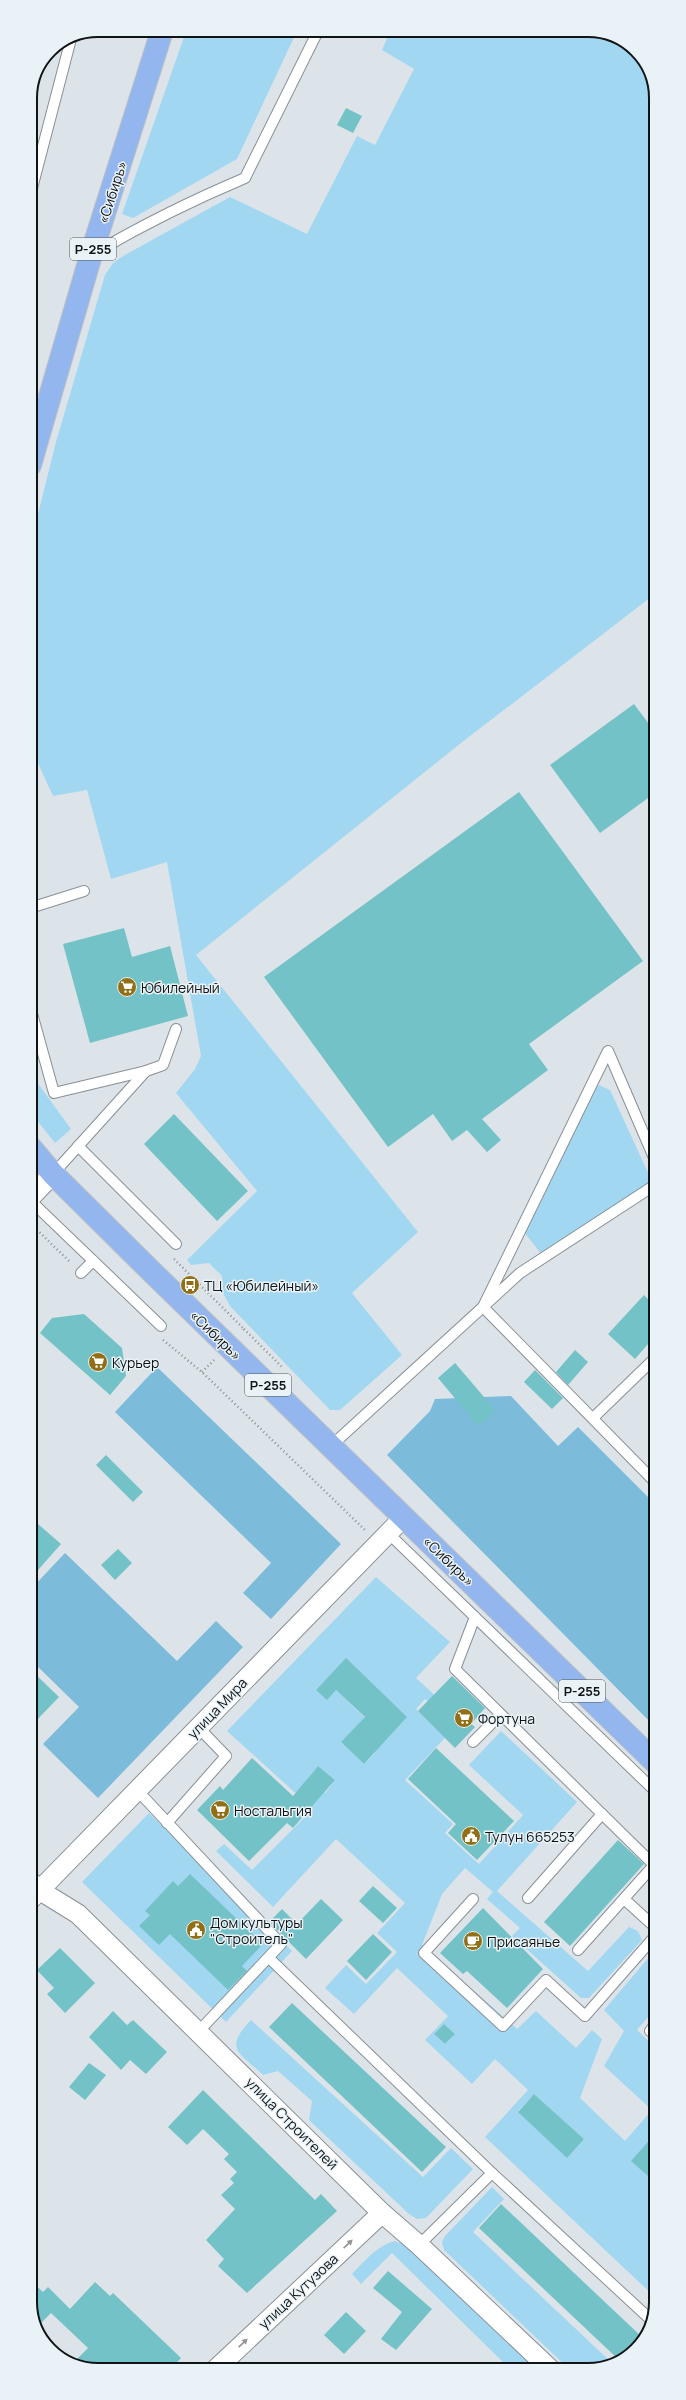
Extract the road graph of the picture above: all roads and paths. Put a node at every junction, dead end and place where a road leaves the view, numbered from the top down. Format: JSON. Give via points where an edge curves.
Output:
{"nodes":[{"id":1,"x":160,"y":37,"type":"edge"},
{"id":2,"x":315,"y":37,"type":"edge"},
{"id":3,"x":70,"y":44,"type":"edge"},
{"id":4,"x":37,"y":169,"type":"edge"},
{"id":5,"x":91,"y":255,"type":"junction"},
{"id":6,"x":52,"y":390,"type":"junction"},
{"id":7,"x":37,"y":406,"type":"edge"},
{"id":8,"x":37,"y":441,"type":"edge"},
{"id":9,"x":84,"y":891,"type":"dead end"},
{"id":10,"x":37,"y":906,"type":"edge"},
{"id":11,"x":176,"y":1029,"type":"dead end"},
{"id":12,"x":37,"y":1032,"type":"edge"},
{"id":13,"x":146,"y":1071,"type":"junction"},
{"id":14,"x":78,"y":1146,"type":"junction"},
{"id":15,"x":649,"y":1146,"type":"edge"},
{"id":16,"x":37,"y":1155,"type":"edge"},
{"id":17,"x":53,"y":1174,"type":"junction"},
{"id":18,"x":649,"y":1189,"type":"edge"},
{"id":19,"x":37,"y":1191,"type":"edge"},
{"id":20,"x":37,"y":1206,"type":"edge"},
{"id":21,"x":37,"y":1230,"type":"edge"},
{"id":22,"x":176,"y":1244,"type":"dead end"},
{"id":23,"x":93,"y":1260,"type":"junction"},
{"id":24,"x":81,"y":1273,"type":"joint"},
{"id":25,"x":483,"y":1307,"type":"junction"},
{"id":26,"x":161,"y":1326,"type":"dead end"},
{"id":27,"x":160,"y":1338,"type":"dead end"},
{"id":28,"x":649,"y":1364,"type":"edge"},
{"id":29,"x":593,"y":1418,"type":"junction"},
{"id":30,"x":331,"y":1446,"type":"junction"},
{"id":31,"x":649,"y":1475,"type":"edge"},
{"id":32,"x":404,"y":1517,"type":"junction"},
{"id":33,"x":382,"y":1537,"type":"junction"},
{"id":34,"x":475,"y":1617,"type":"junction"},
{"id":35,"x":500,"y":1715,"type":"junction"},
{"id":36,"x":198,"y":1727,"type":"junction"},
{"id":37,"x":473,"y":1742,"type":"dead end"},
{"id":38,"x":649,"y":1756,"type":"edge"},
{"id":39,"x":649,"y":1785,"type":"edge"},
{"id":40,"x":137,"y":1790,"type":"junction"},
{"id":41,"x":602,"y":1814,"type":"junction"},
{"id":42,"x":167,"y":1823,"type":"junction"},
{"id":43,"x":649,"y":1860,"type":"edge"},
{"id":44,"x":649,"y":1871,"type":"edge"},
{"id":45,"x":37,"y":1887,"type":"edge"},
{"id":46,"x":37,"y":1892,"type":"edge"},
{"id":47,"x":528,"y":1898,"type":"dead end"},
{"id":48,"x":473,"y":1899,"type":"dead end"},
{"id":49,"x":624,"y":1899,"type":"junction"},
{"id":50,"x":649,"y":1922,"type":"edge"},
{"id":51,"x":649,"y":1943,"type":"edge"},
{"id":52,"x":578,"y":1950,"type":"dead end"},
{"id":53,"x":269,"y":1958,"type":"junction"},
{"id":54,"x":199,"y":2031,"type":"junction"},
{"id":55,"x":492,"y":2173,"type":"junction"},
{"id":56,"x":382,"y":2213,"type":"junction"},
{"id":57,"x":419,"y":2245,"type":"junction"},
{"id":58,"x":647,"y":2316,"type":"edge"},
{"id":59,"x":222,"y":2363,"type":"edge"},
{"id":60,"x":544,"y":2363,"type":"edge"}],
"edges":[{"from":1,"to":5,"type":"highway","name":"«Сибирь»","number":"Р-255"},
{"from":2,"to":5,"type":"lane","via":[[245,178],[204,195]]},
{"from":3,"to":4,"type":"lane"},
{"from":5,"to":6,"type":"highway","name":"«Сибирь»","number":"Р-255"},
{"from":6,"to":7,"type":"lane"},
{"from":6,"to":8,"type":"highway","name":"«Сибирь»","number":"Р-255"},
{"from":9,"to":10,"type":"lane"},
{"from":11,"to":13,"type":"lane","via":[[163,1065]]},
{"from":12,"to":13,"type":"lane","via":[[54,1093]]},
{"from":13,"to":14,"type":"lane"},
{"from":14,"to":17,"type":"lane"},
{"from":14,"to":22,"type":"lane"},
{"from":15,"to":25,"type":"lane","via":[[608,1051]]},
{"from":16,"to":17,"type":"highway","name":"«Сибирь»","number":"Р-255"},
{"from":17,"to":19,"type":"street"},
{"from":17,"to":30,"type":"highway","name":"«Сибирь»","number":"Р-255"},
{"from":18,"to":25,"type":"lane","via":[[520,1274]]},
{"from":20,"to":23,"type":"lane"},
{"from":21,"to":24,"type":"path"},
{"from":23,"to":24,"type":"lane"},
{"from":23,"to":26,"type":"lane"},
{"from":25,"to":29,"type":"lane"},
{"from":25,"to":30,"type":"lane"},
{"from":27,"to":33,"type":"path","via":[[202,1372]]},
{"from":28,"to":29,"type":"lane"},
{"from":29,"to":31,"type":"lane"},
{"from":30,"to":32,"type":"highway","name":"«Сибирь»","number":"Р-255"},
{"from":32,"to":33,"type":"street","name":"улица Мира"},
{"from":32,"to":38,"type":"highway","name":"«Сибирь»","number":"Р-255"},
{"from":33,"to":34,"type":"lane"},
{"from":33,"to":36,"type":"street","name":"улица Мира"},
{"from":34,"to":35,"type":"lane","via":[[455,1669]]},
{"from":34,"to":39,"type":"lane"},
{"from":35,"to":37,"type":"lane"},
{"from":35,"to":41,"type":"lane"},
{"from":36,"to":40,"type":"street","name":"улица Мира"},
{"from":36,"to":42,"type":"lane","via":[[226,1756]]},
{"from":40,"to":42,"type":"lane"},
{"from":40,"to":45,"type":"street","name":"улица Мира"},
{"from":41,"to":43,"type":"lane"},
{"from":41,"to":47,"type":"lane"},
{"from":42,"to":53,"type":"lane","via":[[281,1944]]},
{"from":44,"to":49,"type":"lane"},
{"from":46,"to":54,"type":"street","name":"улица Строителей","via":[[78,1914]]},
{"from":48,"to":51,"type":"lane","via":[[424,1953],[503,2026],[546,1980],[585,2016]]},
{"from":49,"to":50,"type":"lane"},
{"from":49,"to":52,"type":"lane"},
{"from":53,"to":54,"type":"lane"},
{"from":53,"to":55,"type":"lane"},
{"from":54,"to":56,"type":"street","name":"улица Строителей"},
{"from":55,"to":57,"type":"lane"},
{"from":55,"to":58,"type":"lane"},
{"from":56,"to":57,"type":"street","name":"улица Строителей"},
{"from":59,"to":56,"type":"street","name":"улица Кутузова","one_way":true},
{"from":57,"to":60,"type":"street","name":"улица Строителей"}]}
